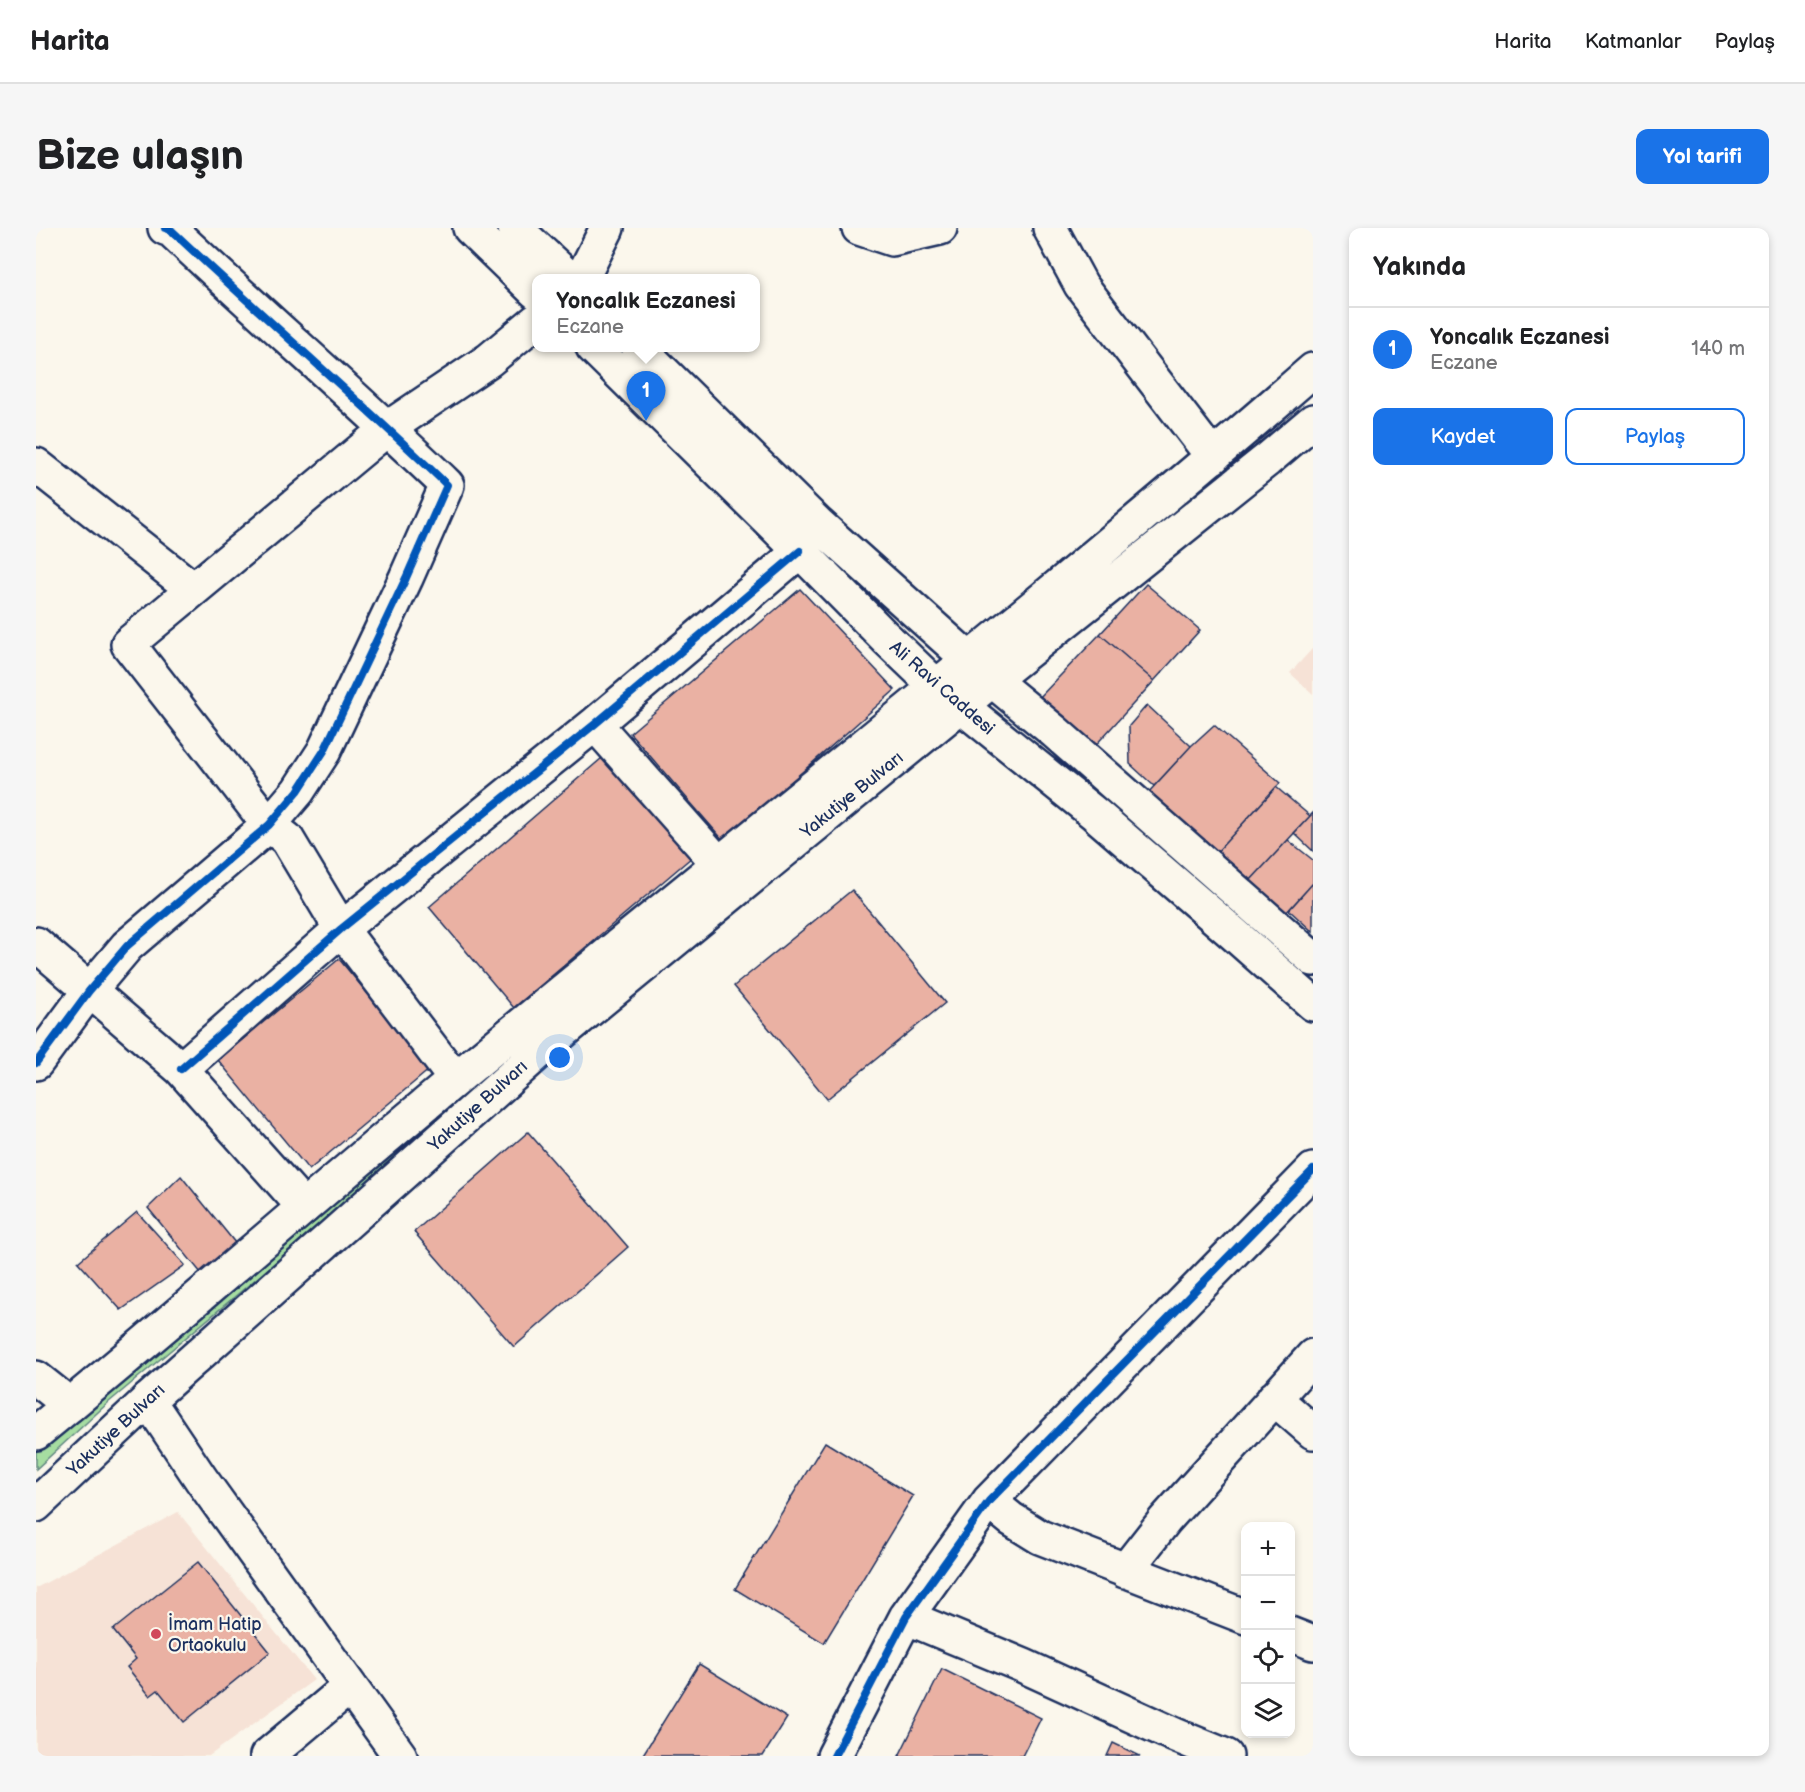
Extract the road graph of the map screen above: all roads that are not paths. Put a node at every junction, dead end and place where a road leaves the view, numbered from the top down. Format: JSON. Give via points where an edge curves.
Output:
{"nodes":[{"id":1,"x":165,"y":228,"type":"edge"},
{"id":2,"x":470,"y":228,"type":"edge"},
{"id":3,"x":515,"y":228,"type":"edge"},
{"id":4,"x":860,"y":228,"type":"edge"},
{"id":5,"x":940,"y":228,"type":"edge"},
{"id":6,"x":1050,"y":228,"type":"edge"},
{"id":7,"x":601,"y":231,"type":"edge"},
{"id":8,"x":564,"y":274,"type":"edge"},
{"id":9,"x":584,"y":274,"type":"edge"},
{"id":10,"x":532,"y":287,"type":"edge"},
{"id":11,"x":532,"y":325,"type":"edge"},
{"id":12,"x":597,"y":352,"type":"edge"},
{"id":13,"x":642,"y":352,"type":"edge"},
{"id":14,"x":1313,"y":370,"type":"edge"},
{"id":15,"x":1313,"y":421,"type":"edge"},
{"id":16,"x":388,"y":428,"type":"junction"},
{"id":17,"x":1213,"y":457,"type":"junction"},
{"id":18,"x":36,"y":465,"type":"edge"},
{"id":19,"x":800,"y":551,"type":"junction"},
{"id":20,"x":193,"y":589,"type":"junction"},
{"id":21,"x":981,"y":670,"type":"junction"},
{"id":22,"x":948,"y":696,"type":"junction"},
{"id":23,"x":595,"y":724,"type":"junction"},
{"id":24,"x":268,"y":825,"type":"junction"},
{"id":25,"x":718,"y":864,"type":"junction"},
{"id":26,"x":341,"y":929,"type":"junction"},
{"id":27,"x":36,"y":944,"type":"edge"},
{"id":28,"x":1313,"y":959,"type":"edge"},
{"id":29,"x":89,"y":991,"type":"junction"},
{"id":30,"x":1313,"y":1004,"type":"edge"},
{"id":31,"x":36,"y":1063,"type":"edge"},
{"id":32,"x":181,"y":1069,"type":"junction"},
{"id":33,"x":455,"y":1080,"type":"junction"},
{"id":34,"x":1313,"y":1170,"type":"edge"},
{"id":35,"x":304,"y":1208,"type":"junction"},
{"id":36,"x":1313,"y":1356,"type":"edge"},
{"id":37,"x":36,"y":1378,"type":"edge"},
{"id":38,"x":1275,"y":1398,"type":"junction"},
{"id":39,"x":148,"y":1400,"type":"junction"},
{"id":40,"x":70,"y":1405,"type":"junction"},
{"id":41,"x":1313,"y":1432,"type":"edge"},
{"id":42,"x":36,"y":1433,"type":"edge"},
{"id":43,"x":988,"y":1501,"type":"junction"},
{"id":44,"x":36,"y":1505,"type":"edge"},
{"id":45,"x":1125,"y":1571,"type":"junction"},
{"id":46,"x":1241,"y":1615,"type":"edge"},
{"id":47,"x":906,"y":1617,"type":"junction"},
{"id":48,"x":349,"y":1687,"type":"junction"},
{"id":49,"x":267,"y":1756,"type":"edge"},
{"id":50,"x":400,"y":1756,"type":"edge"},
{"id":51,"x":834,"y":1756,"type":"edge"},
{"id":52,"x":1227,"y":1756,"type":"edge"}],
"edges":[{"from":1,"to":16,"type":"street"},
{"from":2,"to":10,"type":"street"},
{"from":3,"to":8,"type":"street"},
{"from":4,"to":5,"type":"street","via":[[892,239]]},
{"from":6,"to":17,"type":"street","via":[[1081,285]]},
{"from":7,"to":9,"type":"street"},
{"from":11,"to":16,"type":"street","via":[[489,360]]},
{"from":12,"to":19,"type":"street","name":"Ali Ravi Caddesi"},
{"from":13,"to":21,"type":"street","via":[[818,524]]},
{"from":14,"to":17,"type":"street"},
{"from":15,"to":21,"type":"street","via":[[1267,460]]},
{"from":16,"to":20,"type":"street"},
{"from":16,"to":24,"type":"street","via":[[447,485],[324,751],[298,791]]},
{"from":17,"to":21,"type":"street"},
{"from":18,"to":20,"type":"street"},
{"from":19,"to":22,"type":"street","name":"Ali Ravi Caddesi"},
{"from":19,"to":23,"type":"street"},
{"from":20,"to":24,"type":"street","via":[[128,644]]},
{"from":21,"to":22,"type":"street","name":"Yakutiye Bulvarı"},
{"from":21,"to":28,"type":"street"},
{"from":22,"to":25,"type":"street","name":"Yakutiye Bulvarı"},
{"from":22,"to":30,"type":"street","name":"Ali Ravi Caddesi","via":[[1095,814]]},
{"from":22,"to":39,"type":"street","name":"Yakutiye Bulvarı","via":[[548,1044]]},
{"from":23,"to":25,"type":"street"},
{"from":23,"to":26,"type":"street"},
{"from":24,"to":26,"type":"street","via":[[286,839]]},
{"from":24,"to":29,"type":"street","via":[[127,946]]},
{"from":25,"to":33,"type":"street","name":"Yakutiye Bulvarı"},
{"from":26,"to":32,"type":"street"},
{"from":26,"to":33,"type":"street"},
{"from":27,"to":29,"type":"street"},
{"from":29,"to":31,"type":"street"},
{"from":29,"to":32,"type":"street"},
{"from":32,"to":35,"type":"street"},
{"from":33,"to":35,"type":"street","name":"Yakutiye Bulvarı"},
{"from":34,"to":43,"type":"street"},
{"from":35,"to":40,"type":"street","name":"Yakutiye Bulvarı"},
{"from":36,"to":38,"type":"street"},
{"from":37,"to":40,"type":"street"},
{"from":38,"to":41,"type":"street"},
{"from":38,"to":45,"type":"street","via":[[1165,1520]]},
{"from":39,"to":44,"type":"street","name":"Yakutiye Bulvarı"},
{"from":39,"to":48,"type":"street"},
{"from":40,"to":42,"type":"street","name":"Yakutiye Bulvarı"},
{"from":43,"to":45,"type":"street","via":[[1040,1537]]},
{"from":43,"to":47,"type":"street"},
{"from":45,"to":46,"type":"street"},
{"from":47,"to":51,"type":"street"},
{"from":47,"to":52,"type":"street"},
{"from":48,"to":49,"type":"street"},
{"from":48,"to":50,"type":"street"}]}
